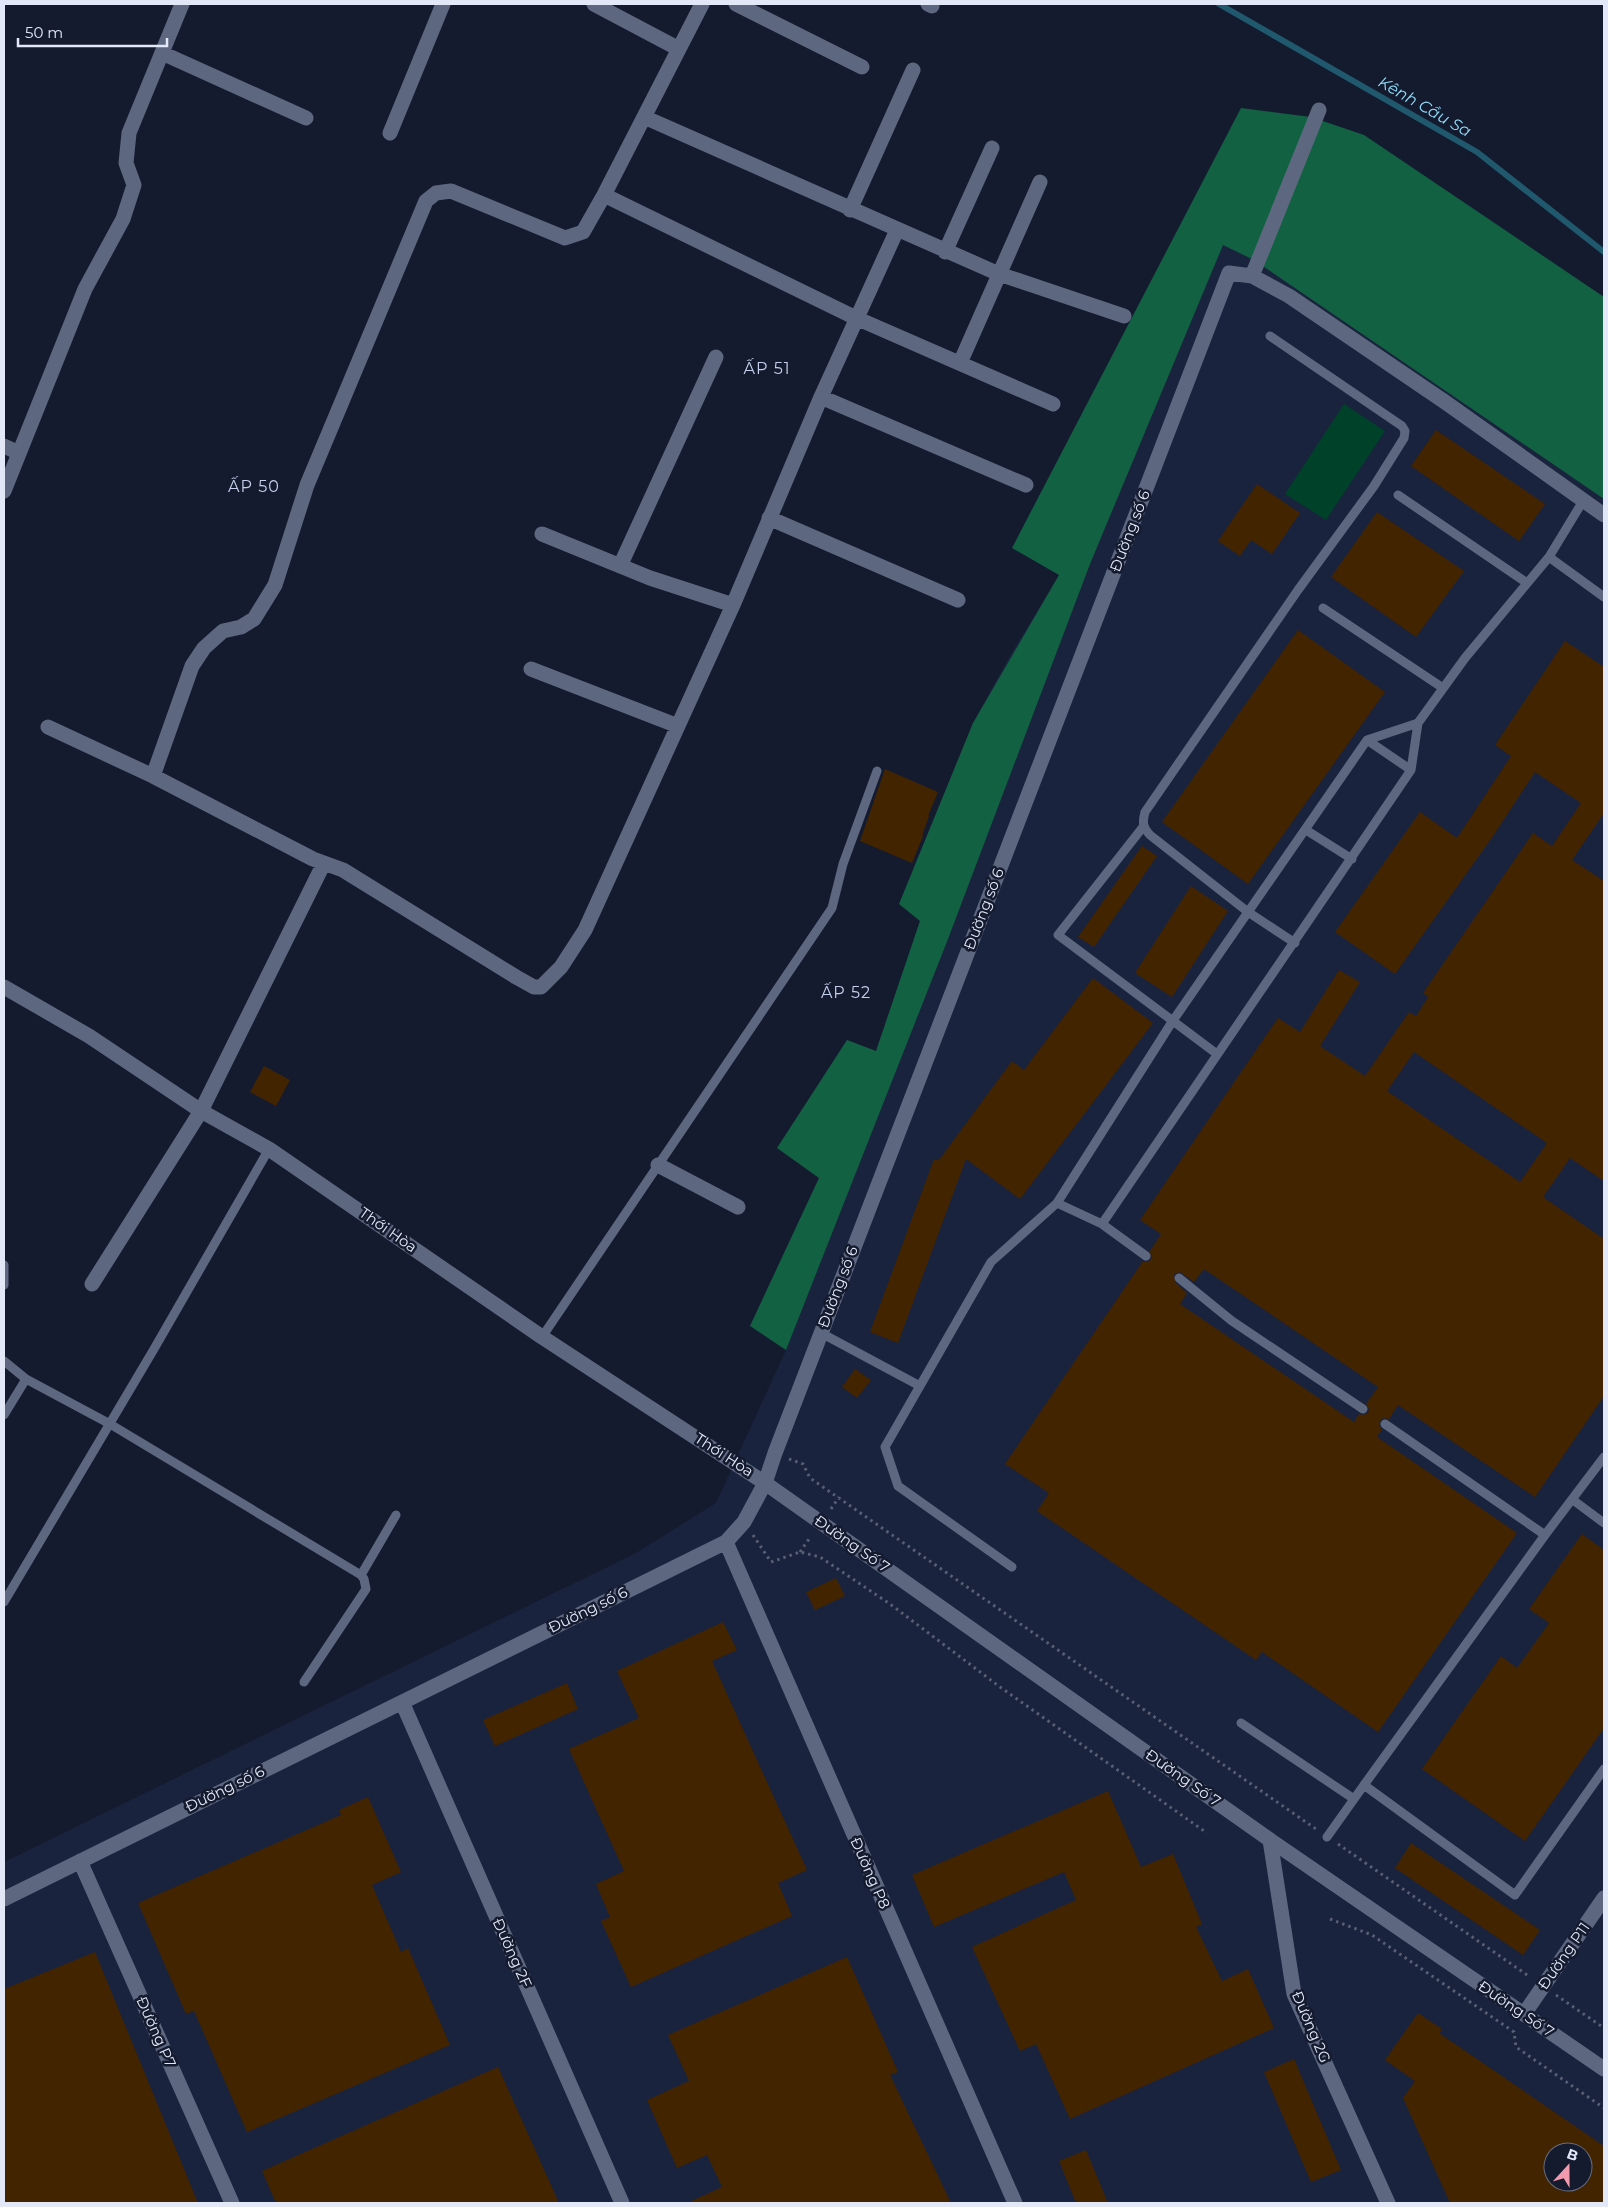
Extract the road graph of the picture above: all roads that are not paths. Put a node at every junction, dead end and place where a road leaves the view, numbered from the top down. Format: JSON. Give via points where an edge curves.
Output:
{"nodes":[{"id":1,"x":182,"y":4,"type":"edge"},
{"id":2,"x":443,"y":4,"type":"edge"},
{"id":3,"x":594,"y":4,"type":"edge"},
{"id":4,"x":702,"y":4,"type":"edge"},
{"id":5,"x":736,"y":4,"type":"edge"},
{"id":6,"x":679,"y":49,"type":"junction"},
{"id":7,"x":162,"y":53,"type":"junction"},
{"id":8,"x":862,"y":67,"type":"dead end"},
{"id":9,"x":914,"y":70,"type":"dead end"},
{"id":10,"x":1319,"y":110,"type":"dead end"},
{"id":11,"x":306,"y":118,"type":"dead end"},
{"id":12,"x":644,"y":118,"type":"junction"},
{"id":13,"x":390,"y":133,"type":"dead end"},
{"id":14,"x":992,"y":148,"type":"dead end"},
{"id":15,"x":1040,"y":182,"type":"dead end"},
{"id":16,"x":604,"y":196,"type":"junction"},
{"id":17,"x":850,"y":210,"type":"junction"},
{"id":18,"x":897,"y":230,"type":"junction"},
{"id":19,"x":946,"y":252,"type":"junction"},
{"id":20,"x":999,"y":274,"type":"junction"},
{"id":21,"x":1252,"y":276,"type":"junction"},
{"id":22,"x":1124,"y":316,"type":"dead end"},
{"id":23,"x":856,"y":318,"type":"junction"},
{"id":24,"x":1270,"y":336,"type":"dead end"},
{"id":25,"x":716,"y":357,"type":"dead end"},
{"id":26,"x":960,"y":363,"type":"junction"},
{"id":27,"x":820,"y":397,"type":"junction"},
{"id":28,"x":1053,"y":404,"type":"dead end"},
{"id":29,"x":4,"y":446,"type":"edge"},
{"id":30,"x":19,"y":453,"type":"junction"},
{"id":31,"x":1026,"y":485,"type":"dead end"},
{"id":32,"x":4,"y":491,"type":"edge"},
{"id":33,"x":1398,"y":495,"type":"dead end"},
{"id":34,"x":1584,"y":501,"type":"junction"},
{"id":35,"x":1604,"y":515,"type":"edge"},
{"id":36,"x":768,"y":518,"type":"junction"},
{"id":37,"x":542,"y":534,"type":"dead end"},
{"id":38,"x":1549,"y":557,"type":"junction"},
{"id":39,"x":620,"y":566,"type":"junction"},
{"id":40,"x":1527,"y":584,"type":"junction"},
{"id":41,"x":1604,"y":597,"type":"edge"},
{"id":42,"x":958,"y":600,"type":"dead end"},
{"id":43,"x":733,"y":605,"type":"junction"},
{"id":44,"x":1323,"y":608,"type":"dead end"},
{"id":45,"x":531,"y":669,"type":"dead end"},
{"id":46,"x":1443,"y":688,"type":"junction"},
{"id":47,"x":1418,"y":722,"type":"junction"},
{"id":48,"x":678,"y":726,"type":"junction"},
{"id":49,"x":48,"y":727,"type":"dead end"},
{"id":50,"x":1366,"y":740,"type":"junction"},
{"id":51,"x":1411,"y":770,"type":"junction"},
{"id":52,"x":877,"y":771,"type":"dead end"},
{"id":53,"x":153,"y":776,"type":"junction"},
{"id":54,"x":1143,"y":827,"type":"junction"},
{"id":55,"x":1306,"y":830,"type":"junction"},
{"id":56,"x":1352,"y":859,"type":"junction"},
{"id":57,"x":324,"y":863,"type":"junction"},
{"id":58,"x":1248,"y":912,"type":"junction"},
{"id":59,"x":1295,"y":943,"type":"junction"},
{"id":60,"x":4,"y":987,"type":"edge"},
{"id":61,"x":1172,"y":1022,"type":"junction"},
{"id":62,"x":1217,"y":1054,"type":"junction"},
{"id":63,"x":201,"y":1111,"type":"junction"},
{"id":64,"x":269,"y":1149,"type":"junction"},
{"id":65,"x":658,"y":1165,"type":"junction"},
{"id":66,"x":1057,"y":1204,"type":"junction"},
{"id":67,"x":738,"y":1207,"type":"dead end"},
{"id":68,"x":1102,"y":1224,"type":"junction"},
{"id":69,"x":1146,"y":1256,"type":"dead end"},
{"id":70,"x":4,"y":1265,"type":"edge"},
{"id":71,"x":1179,"y":1278,"type":"dead end"},
{"id":72,"x":92,"y":1284,"type":"dead end"},
{"id":73,"x":4,"y":1285,"type":"edge"},
{"id":74,"x":820,"y":1333,"type":"junction"},
{"id":75,"x":542,"y":1336,"type":"junction"},
{"id":76,"x":4,"y":1361,"type":"edge"},
{"id":77,"x":26,"y":1379,"type":"junction"},
{"id":78,"x":920,"y":1386,"type":"junction"},
{"id":79,"x":1363,"y":1409,"type":"dead end"},
{"id":80,"x":4,"y":1415,"type":"edge"},
{"id":81,"x":110,"y":1424,"type":"junction"},
{"id":82,"x":1385,"y":1424,"type":"dead end"},
{"id":83,"x":1604,"y":1457,"type":"edge"},
{"id":84,"x":765,"y":1482,"type":"junction"},
{"id":85,"x":1573,"y":1500,"type":"junction"},
{"id":86,"x":396,"y":1515,"type":"dead end"},
{"id":87,"x":1604,"y":1523,"type":"edge"},
{"id":88,"x":1545,"y":1535,"type":"junction"},
{"id":89,"x":726,"y":1542,"type":"junction"},
{"id":90,"x":1012,"y":1567,"type":"dead end"},
{"id":91,"x":360,"y":1575,"type":"junction"},
{"id":92,"x":4,"y":1602,"type":"edge"},
{"id":93,"x":304,"y":1682,"type":"dead end"},
{"id":94,"x":402,"y":1702,"type":"junction"},
{"id":95,"x":1241,"y":1723,"type":"dead end"},
{"id":96,"x":1604,"y":1769,"type":"edge"},
{"id":97,"x":1364,"y":1784,"type":"junction"},
{"id":98,"x":1354,"y":1799,"type":"junction"},
{"id":99,"x":1327,"y":1837,"type":"road end"},
{"id":100,"x":1270,"y":1840,"type":"junction"},
{"id":101,"x":80,"y":1861,"type":"junction"},
{"id":102,"x":1604,"y":1898,"type":"edge"},
{"id":103,"x":4,"y":1899,"type":"edge"},
{"id":104,"x":1524,"y":2014,"type":"junction"},
{"id":105,"x":1604,"y":2069,"type":"edge"},
{"id":106,"x":232,"y":2203,"type":"edge"},
{"id":107,"x":622,"y":2203,"type":"edge"},
{"id":108,"x":1015,"y":2203,"type":"edge"},
{"id":109,"x":1388,"y":2203,"type":"edge"}],
"edges":[{"from":1,"to":7,"type":"street"},
{"from":2,"to":13,"type":"street"},
{"from":3,"to":6,"type":"street"},
{"from":4,"to":6,"type":"street"},
{"from":5,"to":8,"type":"street"},
{"from":6,"to":12,"type":"street"},
{"from":7,"to":11,"type":"street"},
{"from":7,"to":30,"type":"street","via":[[129,133],[126,163],[134,185],[123,219],[85,289]]},
{"from":9,"to":17,"type":"street"},
{"from":10,"to":21,"type":"street"},
{"from":12,"to":16,"type":"street"},
{"from":12,"to":17,"type":"street"},
{"from":14,"to":19,"type":"street"},
{"from":15,"to":20,"type":"street"},
{"from":16,"to":23,"type":"street"},
{"from":16,"to":53,"type":"street","via":[[583,232],[565,238],[451,191],[436,192],[426,201],[307,485],[275,585],[254,619],[223,631],[196,660]]},
{"from":17,"to":18,"type":"street"},
{"from":18,"to":19,"type":"street"},
{"from":18,"to":23,"type":"street"},
{"from":19,"to":20,"type":"street"},
{"from":20,"to":22,"type":"street"},
{"from":20,"to":26,"type":"street"},
{"from":21,"to":34,"type":"street","via":[[1289,296]]},
{"from":21,"to":74,"type":"street","name":"Đường số 6","via":[[1229,273]]},
{"from":23,"to":26,"type":"street"},
{"from":23,"to":27,"type":"street"},
{"from":24,"to":54,"type":"lane","via":[[1402,426],[1404,438],[1374,486],[1145,812]]},
{"from":25,"to":39,"type":"street"},
{"from":26,"to":28,"type":"street"},
{"from":27,"to":31,"type":"street"},
{"from":27,"to":36,"type":"street"},
{"from":29,"to":30,"type":"street"},
{"from":30,"to":32,"type":"street"},
{"from":33,"to":40,"type":"lane"},
{"from":34,"to":35,"type":"street"},
{"from":34,"to":38,"type":"lane"},
{"from":36,"to":42,"type":"street"},
{"from":36,"to":43,"type":"street"},
{"from":37,"to":39,"type":"street"},
{"from":38,"to":40,"type":"lane"},
{"from":38,"to":41,"type":"lane"},
{"from":39,"to":43,"type":"street"},
{"from":40,"to":46,"type":"lane"},
{"from":43,"to":48,"type":"street"},
{"from":44,"to":46,"type":"lane"},
{"from":45,"to":48,"type":"street"},
{"from":46,"to":47,"type":"lane"},
{"from":47,"to":50,"type":"lane"},
{"from":47,"to":51,"type":"lane"},
{"from":48,"to":57,"type":"street","via":[[584,930],[561,967],[541,987],[516,977],[343,870]]},
{"from":49,"to":53,"type":"street"},
{"from":50,"to":51,"type":"lane"},
{"from":50,"to":55,"type":"lane"},
{"from":51,"to":56,"type":"lane"},
{"from":52,"to":65,"type":"lane","via":[[843,864],[832,908]]},
{"from":53,"to":57,"type":"street"},
{"from":54,"to":58,"type":"lane"},
{"from":54,"to":61,"type":"lane","via":[[1058,936]]},
{"from":55,"to":56,"type":"lane"},
{"from":55,"to":58,"type":"lane"},
{"from":56,"to":59,"type":"lane"},
{"from":57,"to":63,"type":"street"},
{"from":58,"to":59,"type":"lane"},
{"from":58,"to":61,"type":"lane"},
{"from":59,"to":62,"type":"lane"},
{"from":60,"to":63,"type":"street","name":"Thới Hòa","via":[[89,1036]]},
{"from":61,"to":62,"type":"lane"},
{"from":61,"to":66,"type":"lane"},
{"from":62,"to":68,"type":"lane"},
{"from":63,"to":64,"type":"street","name":"Thới Hòa"},
{"from":63,"to":72,"type":"street"},
{"from":64,"to":75,"type":"street","name":"Thới Hòa"},
{"from":64,"to":81,"type":"lane"},
{"from":65,"to":67,"type":"street"},
{"from":65,"to":75,"type":"lane"},
{"from":66,"to":68,"type":"lane"},
{"from":66,"to":78,"type":"lane","via":[[992,1262]]},
{"from":68,"to":69,"type":"lane"},
{"from":70,"to":73,"type":"lane"},
{"from":71,"to":79,"type":"lane","via":[[1232,1321]]},
{"from":74,"to":78,"type":"lane"},
{"from":74,"to":84,"type":"street","name":"Đường số 6"},
{"from":75,"to":84,"type":"street","name":"Thới Hòa"},
{"from":76,"to":77,"type":"lane"},
{"from":77,"to":80,"type":"lane"},
{"from":77,"to":81,"type":"lane"},
{"from":78,"to":90,"type":"lane","via":[[885,1447],[898,1486]]},
{"from":81,"to":91,"type":"lane"},
{"from":81,"to":92,"type":"lane"},
{"from":82,"to":88,"type":"lane"},
{"from":83,"to":85,"type":"lane"},
{"from":84,"to":89,"type":"street","name":"Đường số 6","via":[[744,1522]]},
{"from":84,"to":100,"type":"street","name":"Đường Số 7"},
{"from":85,"to":87,"type":"lane"},
{"from":85,"to":88,"type":"lane"},
{"from":86,"to":91,"type":"lane"},
{"from":88,"to":97,"type":"lane"},
{"from":89,"to":94,"type":"street","name":"Đường số 6"},
{"from":89,"to":108,"type":"street","name":"Đường P8"},
{"from":91,"to":93,"type":"lane","via":[[366,1589]]},
{"from":94,"to":101,"type":"street","name":"Đường số 6"},
{"from":94,"to":107,"type":"street","name":"Đường 2F"},
{"from":95,"to":98,"type":"lane"},
{"from":96,"to":97,"type":"lane","via":[[1515,1895]]},
{"from":97,"to":98,"type":"lane"},
{"from":98,"to":99,"type":"lane"},
{"from":100,"to":104,"type":"street","name":"Đường Số 7"},
{"from":100,"to":109,"type":"street","name":"Đường 2G","via":[[1294,1994]]},
{"from":101,"to":103,"type":"street","name":"Đường số 6"},
{"from":101,"to":106,"type":"street","name":"Đường P7"},
{"from":102,"to":104,"type":"street","name":"Đường P11"},
{"from":104,"to":105,"type":"street","name":"Đường Số 7"}]}
